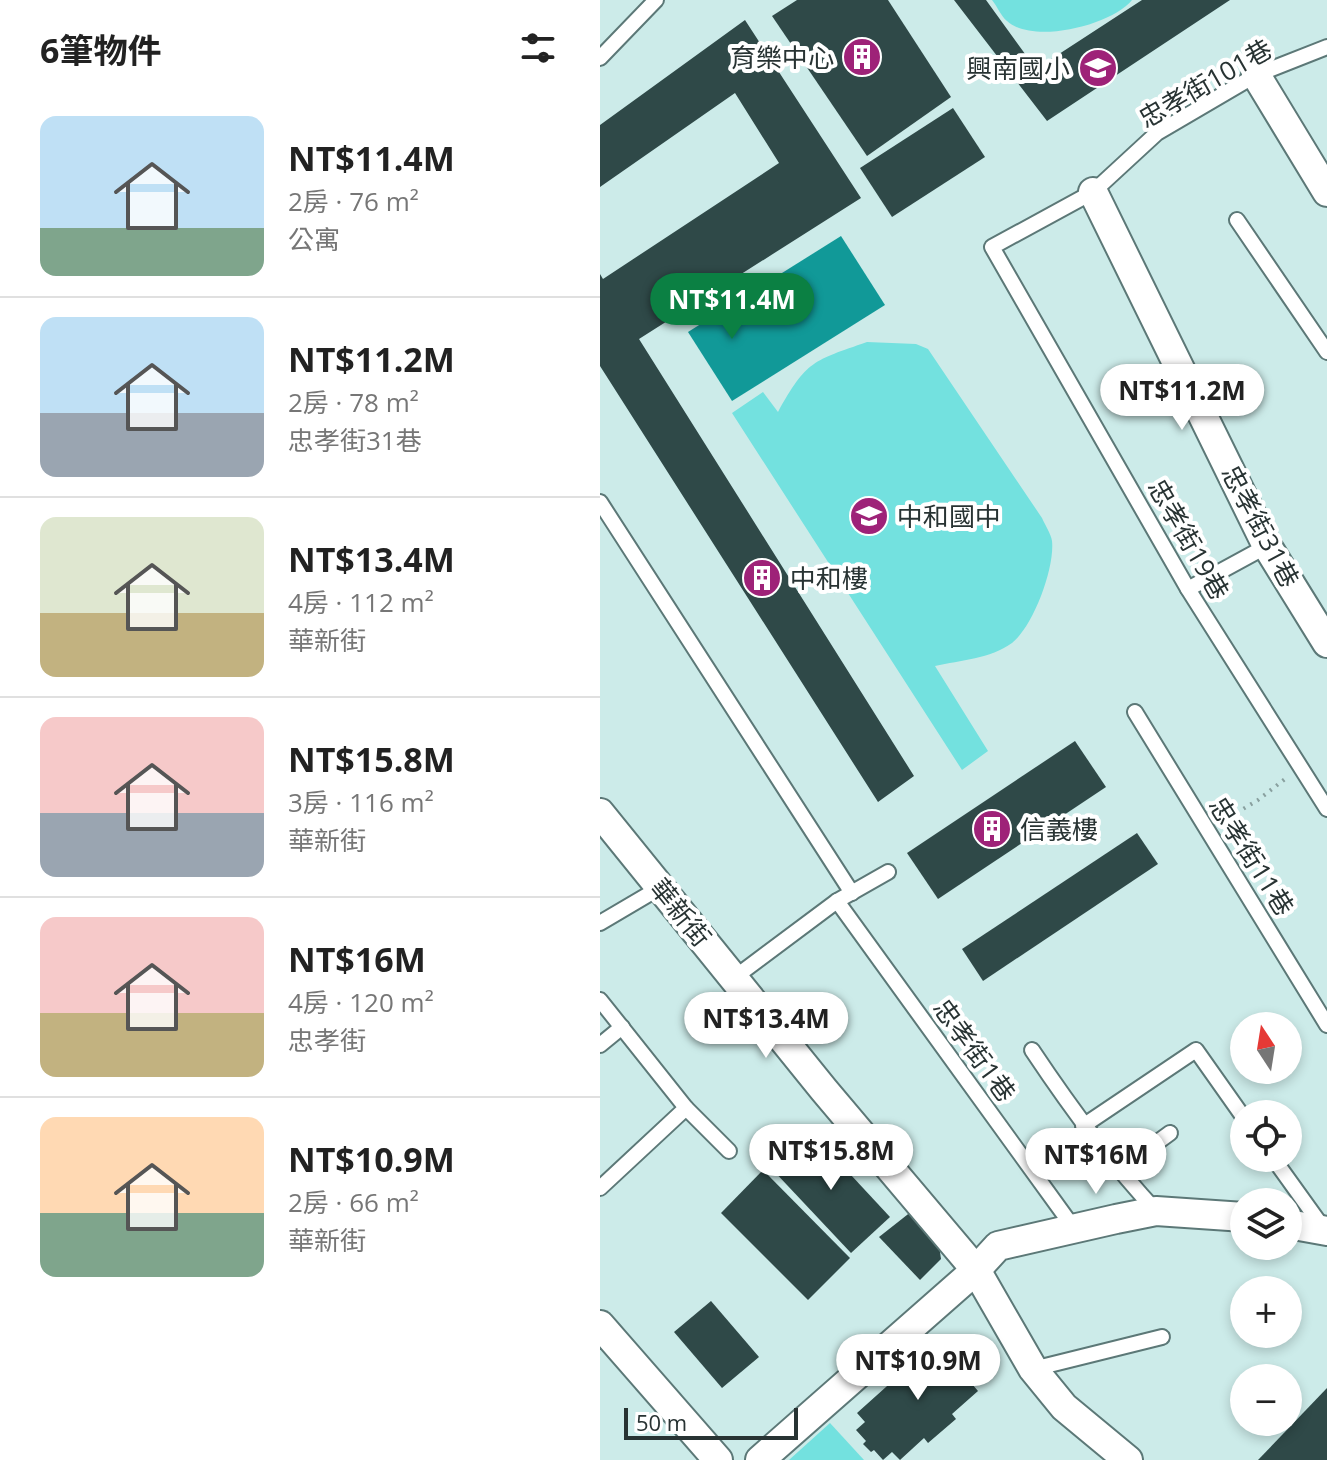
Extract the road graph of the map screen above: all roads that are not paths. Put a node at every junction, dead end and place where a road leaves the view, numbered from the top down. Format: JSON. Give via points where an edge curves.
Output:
{"nodes":[{"id":1,"x":656,"y":0,"type":"edge"},
{"id":2,"x":1327,"y":47,"type":"edge"},
{"id":3,"x":600,"y":58,"type":"edge"},
{"id":4,"x":1256,"y":75,"type":"junction"},
{"id":5,"x":1093,"y":192,"type":"junction"},
{"id":6,"x":1327,"y":192,"type":"edge"},
{"id":7,"x":1237,"y":220,"type":"dead end"},
{"id":8,"x":992,"y":247,"type":"joint"},
{"id":9,"x":1327,"y":352,"type":"edge"},
{"id":10,"x":600,"y":502,"type":"edge"},
{"id":11,"x":1267,"y":546,"type":"junction"},
{"id":12,"x":1188,"y":589,"type":"junction"},
{"id":13,"x":1327,"y":643,"type":"edge"},
{"id":14,"x":1135,"y":712,"type":"dead end"},
{"id":15,"x":1327,"y":809,"type":"edge"},
{"id":16,"x":600,"y":813,"type":"edge"},
{"id":17,"x":888,"y":872,"type":"dead end"},
{"id":18,"x":661,"y":887,"type":"junction"},
{"id":19,"x":852,"y":893,"type":"junction"},
{"id":20,"x":837,"y":901,"type":"junction"},
{"id":21,"x":600,"y":923,"type":"edge"},
{"id":22,"x":734,"y":978,"type":"junction"},
{"id":23,"x":600,"y":1000,"type":"edge"},
{"id":24,"x":1327,"y":1025,"type":"edge"},
{"id":25,"x":622,"y":1027,"type":"junction"},
{"id":26,"x":600,"y":1045,"type":"edge"},
{"id":27,"x":1032,"y":1050,"type":"dead end"},
{"id":28,"x":1231,"y":1100,"type":"edge"},
{"id":29,"x":686,"y":1108,"type":"junction"},
{"id":30,"x":1083,"y":1126,"type":"junction"},
{"id":31,"x":1170,"y":1133,"type":"dead end"},
{"id":32,"x":729,"y":1151,"type":"dead end"},
{"id":33,"x":1118,"y":1171,"type":"junction"},
{"id":34,"x":1283,"y":1172,"type":"edge"},
{"id":35,"x":600,"y":1188,"type":"edge"},
{"id":36,"x":1156,"y":1211,"type":"junction"},
{"id":37,"x":1230,"y":1216,"type":"edge"},
{"id":38,"x":1073,"y":1227,"type":"junction"},
{"id":39,"x":1302,"y":1227,"type":"edge"},
{"id":40,"x":1326,"y":1231,"type":"edge"},
{"id":41,"x":976,"y":1270,"type":"junction"},
{"id":42,"x":600,"y":1325,"type":"edge"},
{"id":43,"x":1162,"y":1337,"type":"dead end"},
{"id":44,"x":1033,"y":1369,"type":"junction"},
{"id":45,"x":718,"y":1460,"type":"edge"},
{"id":46,"x":760,"y":1460,"type":"edge"},
{"id":47,"x":1128,"y":1460,"type":"edge"}],
"edges":[{"from":1,"to":3,"type":"lane"},
{"from":2,"to":4,"type":"lane","name":"忠孝街101巷"},
{"from":4,"to":5,"type":"lane","name":"忠孝街101巷","via":[[1157,133]]},
{"from":4,"to":6,"type":"street"},
{"from":5,"to":8,"type":"lane","name":"忠孝街101巷"},
{"from":5,"to":11,"type":"street","name":"忠孝街31巷"},
{"from":7,"to":9,"type":"lane"},
{"from":8,"to":12,"type":"lane","name":"忠孝街19巷"},
{"from":10,"to":19,"type":"lane"},
{"from":11,"to":12,"type":"lane"},
{"from":11,"to":13,"type":"street","name":"忠孝街31巷"},
{"from":12,"to":15,"type":"lane","name":"忠孝街19巷"},
{"from":14,"to":24,"type":"lane","name":"忠孝街11巷"},
{"from":16,"to":18,"type":"street","name":"華新街"},
{"from":17,"to":19,"type":"lane"},
{"from":18,"to":21,"type":"lane"},
{"from":18,"to":22,"type":"street","name":"華新街"},
{"from":19,"to":20,"type":"lane"},
{"from":20,"to":22,"type":"lane"},
{"from":20,"to":38,"type":"lane","name":"忠孝街1巷"},
{"from":22,"to":41,"type":"street","name":"華新街"},
{"from":23,"to":25,"type":"lane"},
{"from":25,"to":26,"type":"lane"},
{"from":25,"to":29,"type":"lane"},
{"from":27,"to":30,"type":"lane"},
{"from":28,"to":30,"type":"lane","via":[[1196,1050]]},
{"from":29,"to":32,"type":"lane"},
{"from":29,"to":35,"type":"lane"},
{"from":30,"to":33,"type":"lane"},
{"from":31,"to":33,"type":"lane"},
{"from":33,"to":36,"type":"lane"},
{"from":34,"to":40,"type":"lane"},
{"from":36,"to":37,"type":"street"},
{"from":36,"to":38,"type":"street"},
{"from":38,"to":41,"type":"street","via":[[998,1246]]},
{"from":39,"to":40,"type":"street"},
{"from":41,"to":44,"type":"street","name":"華新街"},
{"from":41,"to":46,"type":"street"},
{"from":42,"to":45,"type":"street"},
{"from":43,"to":44,"type":"lane"},
{"from":44,"to":47,"type":"street","name":"華新街","via":[[1064,1407]]}]}
